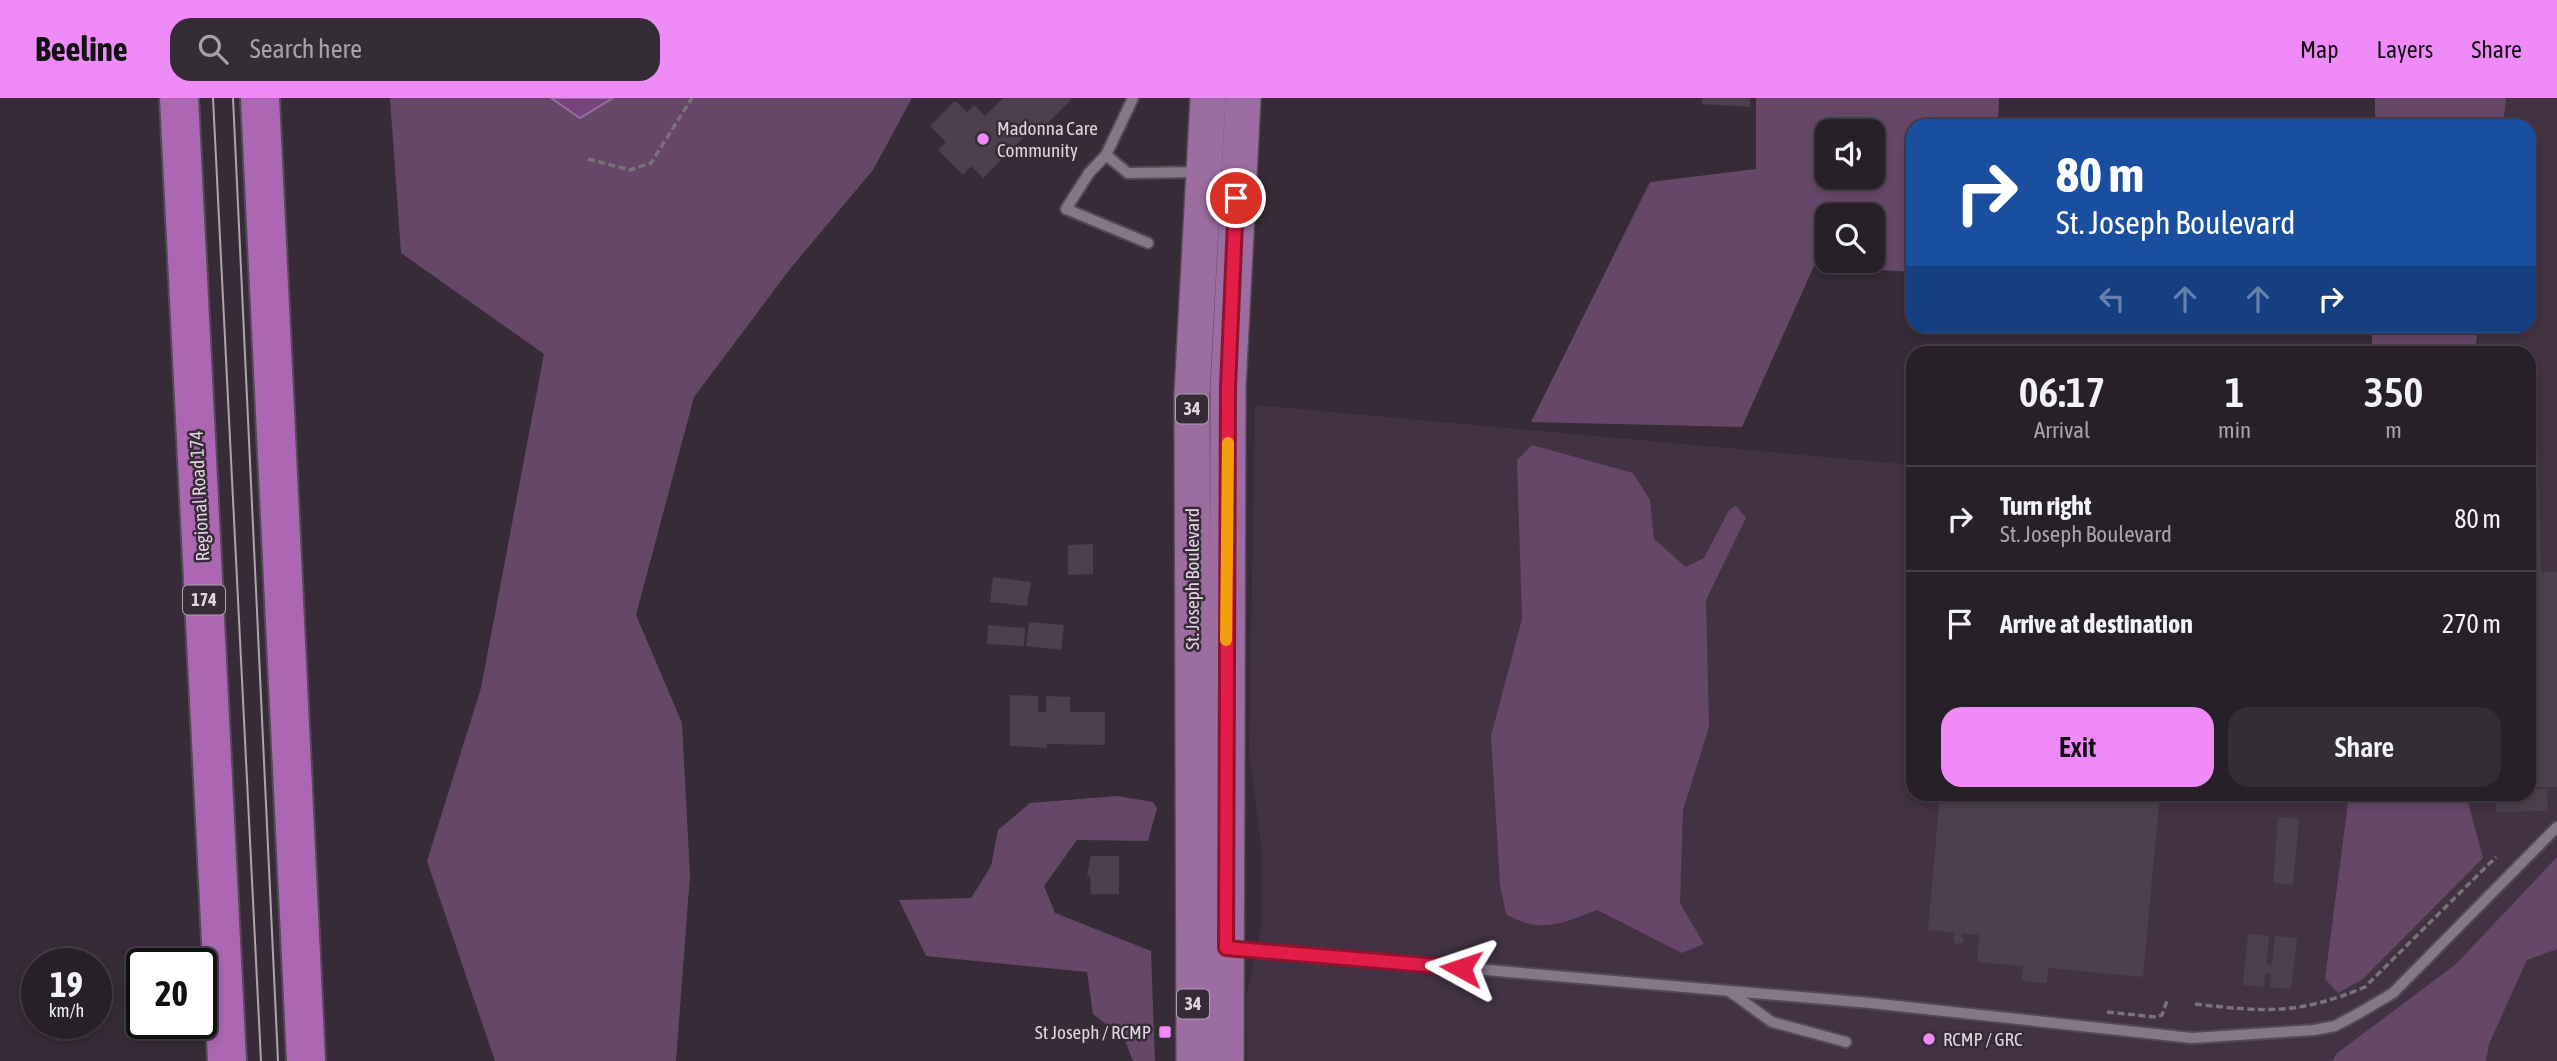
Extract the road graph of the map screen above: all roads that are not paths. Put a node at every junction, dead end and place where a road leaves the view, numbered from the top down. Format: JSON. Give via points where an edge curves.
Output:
{"nodes":[{"id":1,"x":179,"y":98,"type":"edge"},
{"id":2,"x":261,"y":98,"type":"edge"},
{"id":3,"x":1133,"y":98,"type":"edge"},
{"id":4,"x":1208,"y":98,"type":"edge"},
{"id":5,"x":1242,"y":98,"type":"edge"},
{"id":6,"x":1106,"y":155,"type":"junction"},
{"id":7,"x":1220,"y":171,"type":"junction"},
{"id":8,"x":1148,"y":243,"type":"dead end"},
{"id":9,"x":1226,"y":645,"type":"junction"},
{"id":10,"x":1191,"y":647,"type":"junction"},
{"id":11,"x":2557,"y":827,"type":"edge"},
{"id":12,"x":1210,"y":948,"type":"junction"},
{"id":13,"x":1728,"y":991,"type":"junction"},
{"id":14,"x":1846,"y":1042,"type":"dead end"},
{"id":15,"x":227,"y":1061,"type":"edge"},
{"id":16,"x":306,"y":1061,"type":"edge"},
{"id":17,"x":1194,"y":1061,"type":"edge"},
{"id":18,"x":1226,"y":1061,"type":"edge"}],
"edges":[{"from":1,"to":15,"type":"highway","name":"Regional Road 174","number":"174"},
{"from":2,"to":16,"type":"highway"},
{"from":3,"to":6,"type":"lane"},
{"from":4,"to":7,"type":"main road","name":"St. Joseph Boulevard","number":"34"},
{"from":5,"to":7,"type":"main road","name":"St. Joseph Boulevard","number":"34"},
{"from":6,"to":7,"type":"lane","via":[[1128,173]]},
{"from":6,"to":8,"type":"lane","via":[[1066,209]]},
{"from":7,"to":9,"type":"main road","name":"St. Joseph Boulevard","number":"34","via":[[1228,387]]},
{"from":7,"to":10,"type":"main road","name":"St. Joseph Boulevard","number":"34","via":[[1192,394]]},
{"from":9,"to":10,"type":"main road"},
{"from":9,"to":12,"type":"main road","name":"St. Joseph Boulevard","number":"34"},
{"from":10,"to":12,"type":"main road","name":"St. Joseph Boulevard","number":"34"},
{"from":11,"to":13,"type":"lane","via":[[2393,993],[2335,1026],[2192,1038]]},
{"from":12,"to":13,"type":"lane"},
{"from":12,"to":17,"type":"main road","name":"St. Joseph Boulevard","number":"34"},
{"from":12,"to":18,"type":"main road","name":"St. Joseph Boulevard","number":"34"},
{"from":13,"to":14,"type":"lane","via":[[1772,1022]]}]}
